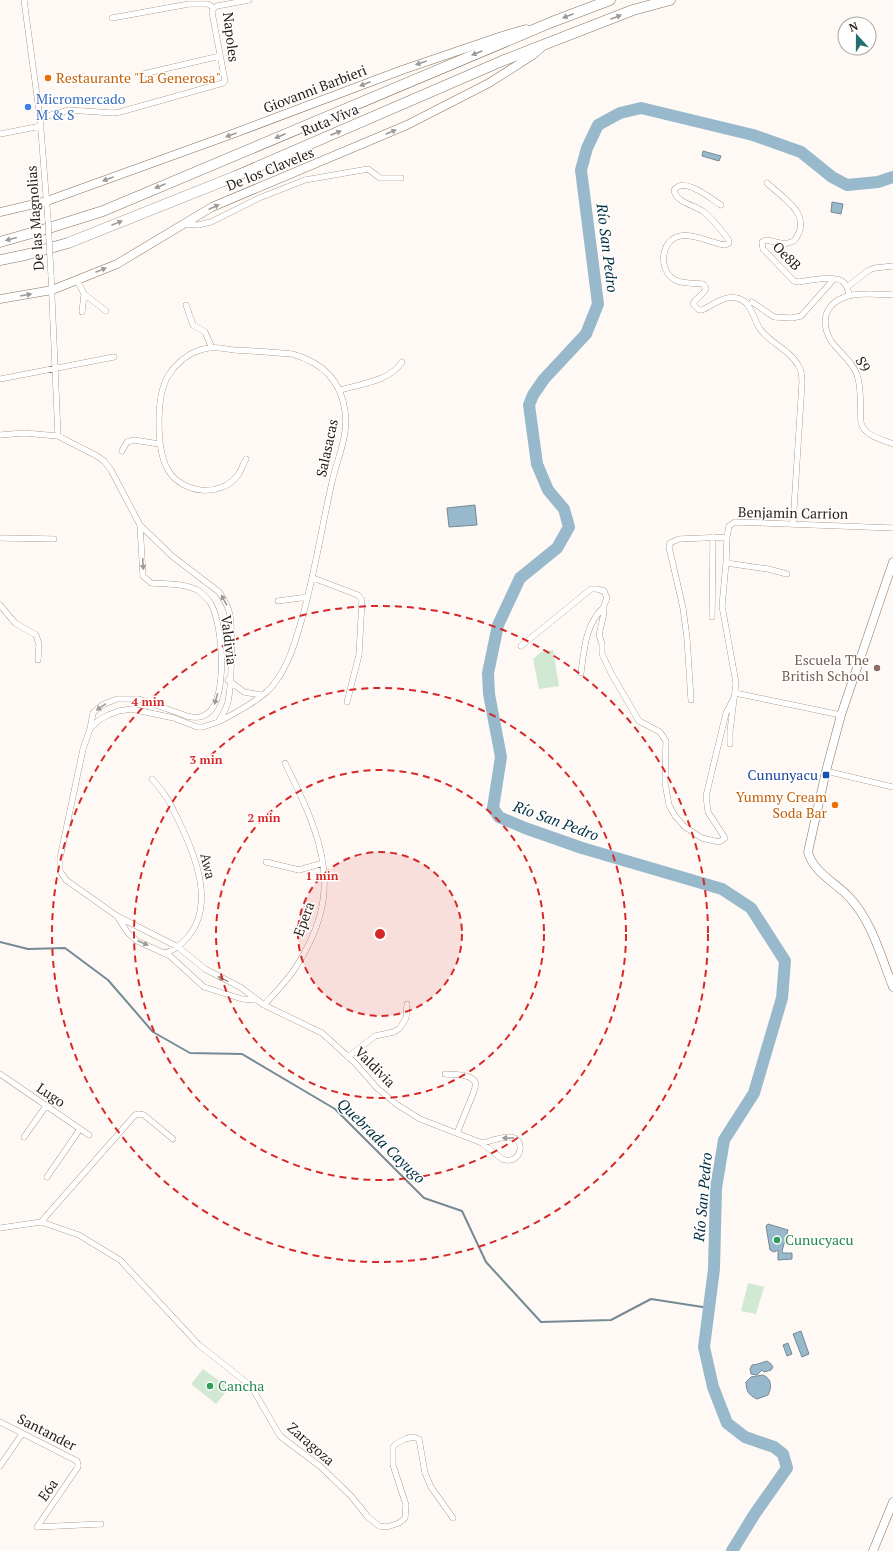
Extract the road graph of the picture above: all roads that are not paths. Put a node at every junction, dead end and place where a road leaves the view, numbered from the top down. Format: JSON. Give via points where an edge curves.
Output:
{"nodes":[{"id":1,"x":24,"y":0,"type":"edge"},
{"id":2,"x":249,"y":0,"type":"edge"},
{"id":3,"x":610,"y":0,"type":"edge"},
{"id":4,"x":670,"y":0,"type":"edge"},
{"id":5,"x":214,"y":8,"type":"junction"},
{"id":6,"x":112,"y":18,"type":"dead end"},
{"id":7,"x":552,"y":22,"type":"junction"},
{"id":8,"x":544,"y":45,"type":"junction"},
{"id":9,"x":220,"y":56,"type":"junction"},
{"id":10,"x":143,"y":74,"type":"dead end"},
{"id":11,"x":40,"y":118,"type":"junction"},
{"id":12,"x":41,"y":126,"type":"junction"},
{"id":13,"x":0,"y":134,"type":"edge"},
{"id":14,"x":401,"y":178,"type":"dead end"},
{"id":15,"x":767,"y":183,"type":"dead end"},
{"id":16,"x":47,"y":201,"type":"junction"},
{"id":17,"x":721,"y":205,"type":"dead end"},
{"id":18,"x":0,"y":212,"type":"edge"},
{"id":19,"x":185,"y":224,"type":"junction"},
{"id":20,"x":0,"y":242,"type":"edge"},
{"id":21,"x":0,"y":260,"type":"edge"},
{"id":22,"x":893,"y":266,"type":"edge"},
{"id":23,"x":834,"y":279,"type":"junction"},
{"id":24,"x":77,"y":280,"type":"junction"},
{"id":25,"x":847,"y":288,"type":"junction"},
{"id":26,"x":52,"y":290,"type":"junction"},
{"id":27,"x":84,"y":294,"type":"junction"},
{"id":28,"x":849,"y":295,"type":"junction"},
{"id":29,"x":893,"y":295,"type":"edge"},
{"id":30,"x":0,"y":299,"type":"edge"},
{"id":31,"x":752,"y":302,"type":"dead end"},
{"id":32,"x":186,"y":305,"type":"dead end"},
{"id":33,"x":106,"y":311,"type":"dead end"},
{"id":34,"x":82,"y":312,"type":"dead end"},
{"id":35,"x":212,"y":348,"type":"junction"},
{"id":36,"x":114,"y":357,"type":"dead end"},
{"id":37,"x":402,"y":362,"type":"dead end"},
{"id":38,"x":55,"y":368,"type":"junction"},
{"id":39,"x":0,"y":379,"type":"edge"},
{"id":40,"x":340,"y":390,"type":"junction"},
{"id":41,"x":0,"y":436,"type":"edge"},
{"id":42,"x":58,"y":436,"type":"junction"},
{"id":43,"x":159,"y":444,"type":"junction"},
{"id":44,"x":893,"y":444,"type":"edge"},
{"id":45,"x":122,"y":451,"type":"dead end"},
{"id":46,"x":246,"y":459,"type":"dead end"},
{"id":47,"x":793,"y":524,"type":"junction"},
{"id":48,"x":140,"y":525,"type":"junction"},
{"id":49,"x":893,"y":528,"type":"edge"},
{"id":50,"x":727,"y":537,"type":"junction"},
{"id":51,"x":0,"y":538,"type":"edge"},
{"id":52,"x":713,"y":538,"type":"junction"},
{"id":53,"x":54,"y":539,"type":"dead end"},
{"id":54,"x":893,"y":562,"type":"edge"},
{"id":55,"x":726,"y":563,"type":"junction"},
{"id":56,"x":787,"y":574,"type":"dead end"},
{"id":57,"x":313,"y":578,"type":"junction"},
{"id":58,"x":308,"y":597,"type":"junction"},
{"id":59,"x":278,"y":601,"type":"dead end"},
{"id":60,"x":0,"y":605,"type":"edge"},
{"id":61,"x":603,"y":608,"type":"junction"},
{"id":62,"x":712,"y":617,"type":"dead end"},
{"id":63,"x":521,"y":646,"type":"dead end"},
{"id":64,"x":38,"y":660,"type":"dead end"},
{"id":65,"x":581,"y":673,"type":"dead end"},
{"id":66,"x":222,"y":675,"type":"junction"},
{"id":67,"x":230,"y":681,"type":"junction"},
{"id":68,"x":261,"y":695,"type":"junction"},
{"id":69,"x":735,"y":696,"type":"junction"},
{"id":70,"x":691,"y":700,"type":"dead end"},
{"id":71,"x":347,"y":702,"type":"dead end"},
{"id":72,"x":175,"y":715,"type":"junction"},
{"id":73,"x":841,"y":715,"type":"junction"},
{"id":74,"x":218,"y":722,"type":"junction"},
{"id":75,"x":90,"y":729,"type":"junction"},
{"id":76,"x":730,"y":744,"type":"dead end"},
{"id":77,"x":285,"y":763,"type":"dead end"},
{"id":78,"x":826,"y":771,"type":"junction"},
{"id":79,"x":152,"y":779,"type":"dead end"},
{"id":80,"x":893,"y":786,"type":"edge"},
{"id":81,"x":266,"y":862,"type":"dead end"},
{"id":82,"x":322,"y":863,"type":"junction"},
{"id":83,"x":117,"y":916,"type":"junction"},
{"id":84,"x":178,"y":947,"type":"junction"},
{"id":85,"x":164,"y":953,"type":"junction"},
{"id":86,"x":893,"y":987,"type":"edge"},
{"id":87,"x":256,"y":1000,"type":"junction"},
{"id":88,"x":407,"y":1004,"type":"dead end"},
{"id":89,"x":264,"y":1005,"type":"junction"},
{"id":90,"x":348,"y":1057,"type":"junction"},
{"id":91,"x":0,"y":1074,"type":"edge"},
{"id":92,"x":445,"y":1074,"type":"dead end"},
{"id":93,"x":46,"y":1106,"type":"junction"},
{"id":94,"x":80,"y":1129,"type":"junction"},
{"id":95,"x":457,"y":1133,"type":"junction"},
{"id":96,"x":89,"y":1135,"type":"dead end"},
{"id":97,"x":24,"y":1137,"type":"dead end"},
{"id":98,"x":173,"y":1139,"type":"dead end"},
{"id":99,"x":482,"y":1143,"type":"junction"},
{"id":100,"x":47,"y":1177,"type":"dead end"},
{"id":101,"x":41,"y":1222,"type":"junction"},
{"id":102,"x":0,"y":1228,"type":"edge"},
{"id":103,"x":0,"y":1422,"type":"edge"},
{"id":104,"x":22,"y":1434,"type":"junction"},
{"id":105,"x":0,"y":1466,"type":"edge"},
{"id":106,"x":78,"y":1468,"type":"joint"},
{"id":107,"x":893,"y":1502,"type":"edge"},
{"id":108,"x":453,"y":1518,"type":"dead end"},
{"id":109,"x":101,"y":1524,"type":"dead end"},
{"id":110,"x":872,"y":1551,"type":"edge"}],
"edges":[{"from":1,"to":11,"type":"street","name":"De las Magnolias"},
{"from":2,"to":5,"type":"street","name":"Napoles"},
{"from":3,"to":7,"type":"highway","name":"Ruta Viva","one_way":true},
{"from":8,"to":4,"type":"highway","name":"Ruta Viva","one_way":true,"via":[[633,10]]},
{"from":5,"to":6,"type":"street","via":[[208,4],[189,4]]},
{"from":5,"to":9,"type":"street","name":"Napoles","via":[[212,12]]},
{"from":7,"to":16,"type":"main road","name":"Giovanni Barbieri","one_way":true,"via":[[402,70]]},
{"from":7,"to":20,"type":"highway","name":"Ruta Viva","one_way":true,"via":[[103,210]]},
{"from":19,"to":8,"type":"main road","name":"De los Claveles","one_way":true,"via":[[212,207],[407,125],[488,83],[533,55]]},
{"from":21,"to":8,"type":"highway","name":"Ruta Viva","one_way":true,"via":[[68,243],[236,176]]},
{"from":9,"to":10,"type":"street"},
{"from":9,"to":11,"type":"street","name":"Napoles","via":[[225,81],[223,84],[120,112],[69,110]]},
{"from":11,"to":12,"type":"street","name":"De las Magnolias"},
{"from":12,"to":13,"type":"street"},
{"from":12,"to":16,"type":"street","name":"De las Magnolias"},
{"from":14,"to":19,"type":"street","via":[[380,178],[368,169],[305,180],[259,198],[211,222]]},
{"from":15,"to":23,"type":"street","name":"Oe8B","via":[[797,211],[801,229],[794,241],[785,244],[766,240],[762,242],[762,249],[798,282]]},
{"from":16,"to":18,"type":"main road"},
{"from":16,"to":26,"type":"street","name":"De las Magnolias","bridge":true},
{"from":17,"to":47,"type":"street","via":[[692,187],[683,184],[677,186],[674,190],[679,200],[704,212],[728,239],[728,243],[725,245],[690,235],[678,236],[667,243],[664,249],[664,263],[671,277],[676,280],[688,284],[703,284],[706,288],[693,304],[699,310],[733,297],[745,302],[752,310],[760,329],[798,365],[802,383]]},
{"from":24,"to":19,"type":"main road","name":"De los Claveles","one_way":true,"via":[[117,264]]},
{"from":22,"to":25,"type":"street","via":[[869,270]]},
{"from":23,"to":25,"type":"street","via":[[843,282]]},
{"from":23,"to":31,"type":"street","via":[[801,316],[774,317]]},
{"from":24,"to":26,"type":"main road","name":"De los Claveles"},
{"from":24,"to":27,"type":"street"},
{"from":25,"to":28,"type":"street"},
{"from":30,"to":26,"type":"main road","name":"De los Claveles","one_way":true},
{"from":26,"to":38,"type":"street","name":"De las Magnolias"},
{"from":27,"to":33,"type":"street"},
{"from":27,"to":34,"type":"street"},
{"from":28,"to":29,"type":"street"},
{"from":28,"to":44,"type":"street","name":"S9","via":[[837,300],[829,308],[825,321],[826,331],[857,373],[863,430]]},
{"from":32,"to":35,"type":"street","via":[[193,325],[205,332]]},
{"from":35,"to":40,"type":"street","name":"Salasacas","via":[[305,357],[328,372]]},
{"from":35,"to":43,"type":"street","name":"Salasacas","via":[[194,352],[177,364],[168,376],[163,393]]},
{"from":36,"to":38,"type":"street"},
{"from":37,"to":40,"type":"street","via":[[398,369],[387,375]]},
{"from":38,"to":39,"type":"street"},
{"from":38,"to":42,"type":"street","name":"De las Magnolias"},
{"from":40,"to":57,"type":"street","name":"Salasacas","via":[[346,412],[346,430],[332,482]]},
{"from":41,"to":42,"type":"street","via":[[24,433]]},
{"from":42,"to":48,"type":"street","via":[[104,461]]},
{"from":43,"to":45,"type":"street","via":[[134,440],[127,442]]},
{"from":43,"to":46,"type":"street","name":"Salasacas","via":[[168,471],[178,482],[193,489],[206,491],[229,484],[238,475]]},
{"from":47,"to":49,"type":"street","name":"Benjamin Carrion"},
{"from":47,"to":50,"type":"street","name":"Benjamin Carrion","via":[[735,522],[729,526]]},
{"from":48,"to":66,"type":"street","name":"Valdivia","one_way":true,"via":[[143,576],[146,580],[198,591],[211,605],[219,633]]},
{"from":67,"to":48,"type":"street","one_way":true,"via":[[231,624],[230,612],[224,598],[172,556]]},
{"from":50,"to":52,"type":"street","name":"Benjamin Carrion"},
{"from":50,"to":55,"type":"street"},
{"from":51,"to":53,"type":"street"},
{"from":52,"to":62,"type":"street"},
{"from":52,"to":70,"type":"street","name":"Benjamin Carrion","via":[[679,539],[670,543],[683,608]]},
{"from":54,"to":73,"type":"main road"},
{"from":55,"to":56,"type":"street"},
{"from":55,"to":69,"type":"street","via":[[722,606],[736,683]]},
{"from":57,"to":58,"type":"street","name":"Salasacas"},
{"from":57,"to":71,"type":"street","via":[[358,595],[362,600],[359,655]]},
{"from":58,"to":59,"type":"street"},
{"from":58,"to":68,"type":"street","name":"Salasacas","via":[[294,648],[274,685]]},
{"from":60,"to":64,"type":"street","via":[[15,623],[36,635],[39,644]]},
{"from":61,"to":63,"type":"street","via":[[607,598],[604,591],[591,589]]},
{"from":61,"to":65,"type":"street","via":[[593,621],[587,637]]},
{"from":61,"to":69,"type":"street","via":[[599,635],[602,654],[610,673],[638,721],[660,732],[666,741],[665,783],[669,805],[685,827],[702,838],[719,842],[725,838],[708,812],[706,796],[726,713]]},
{"from":66,"to":67,"type":"street"},
{"from":66,"to":72,"type":"street","name":"Valdivia","one_way":true,"via":[[213,707],[208,713],[195,718]]},
{"from":67,"to":68,"type":"street","via":[[244,692]]},
{"from":67,"to":74,"type":"street","via":[[228,704]]},
{"from":68,"to":74,"type":"street","name":"Salasacas"},
{"from":69,"to":73,"type":"street"},
{"from":69,"to":76,"type":"street"},
{"from":72,"to":74,"type":"street","name":"Salasacas","via":[[197,727]]},
{"from":72,"to":75,"type":"street","via":[[132,709],[119,711],[108,714]]},
{"from":72,"to":75,"type":"street","name":"Valdivia","one_way":true,"via":[[139,699],[117,699],[93,712]]},
{"from":73,"to":78,"type":"main road"},
{"from":75,"to":83,"type":"street","name":"Valdivia","via":[[83,749],[60,858],[60,871],[66,880]]},
{"from":77,"to":82,"type":"street","name":"Epera","via":[[311,816]]},
{"from":78,"to":80,"type":"street"},
{"from":78,"to":86,"type":"main road","via":[[808,852],[818,870],[849,897],[862,915]]},
{"from":79,"to":84,"type":"street","name":"Awa","via":[[169,799],[198,867],[201,885],[201,905],[195,926]]},
{"from":81,"to":82,"type":"street","via":[[299,870]]},
{"from":82,"to":89,"type":"street","name":"Epera","via":[[325,894],[314,934],[293,971]]},
{"from":83,"to":84,"type":"street","name":"Valdivia"},
{"from":83,"to":85,"type":"street","name":"Valdivia","one_way":true,"via":[[128,933],[137,941]]},
{"from":84,"to":85,"type":"street","name":"Awa"},
{"from":87,"to":84,"type":"street","name":"Valdivia","one_way":true,"via":[[240,987],[205,969]]},
{"from":85,"to":87,"type":"street","name":"Valdivia","via":[[204,987],[242,999]]},
{"from":87,"to":89,"type":"street","name":"Valdivia"},
{"from":88,"to":90,"type":"street","via":[[406,1018],[400,1028],[375,1036]]},
{"from":89,"to":90,"type":"street","name":"Valdivia","via":[[322,1033]]},
{"from":90,"to":95,"type":"street","name":"Valdivia","via":[[396,1104],[420,1119]]},
{"from":91,"to":93,"type":"street","name":"Lugo"},
{"from":92,"to":95,"type":"street","via":[[469,1076],[476,1084]]},
{"from":93,"to":94,"type":"street","name":"Lugo"},
{"from":93,"to":97,"type":"street"},
{"from":94,"to":96,"type":"street","name":"Lugo"},
{"from":94,"to":100,"type":"street"},
{"from":95,"to":99,"type":"street","name":"Valdivia"},
{"from":98,"to":101,"type":"street","via":[[144,1115],[135,1115]]},
{"from":99,"to":99,"type":"street","name":"Valdivia","one_way":true,"via":[[506,1160],[518,1156],[521,1148],[513,1137]]},
{"from":101,"to":102,"type":"street","name":"Zaragoza"},
{"from":101,"to":108,"type":"street","name":"Zaragoza","via":[[79,1235],[120,1260],[199,1345],[251,1386],[280,1436],[321,1467],[379,1526],[399,1524],[405,1518],[406,1506],[393,1465],[393,1447],[413,1437],[420,1441],[425,1473],[431,1487]]},
{"from":103,"to":104,"type":"street","name":"Santander"},
{"from":104,"to":105,"type":"street"},
{"from":104,"to":106,"type":"street","name":"Santander","via":[[77,1461]]},
{"from":106,"to":109,"type":"street","name":"E6a","via":[[37,1527]]},
{"from":107,"to":110,"type":"main road"}]}
